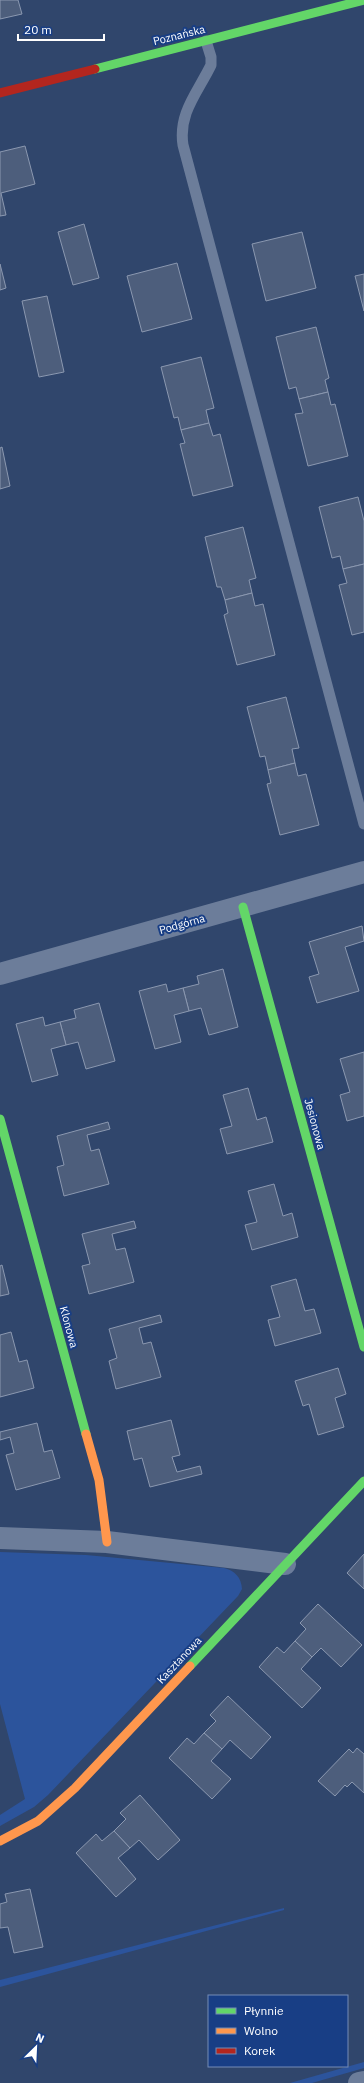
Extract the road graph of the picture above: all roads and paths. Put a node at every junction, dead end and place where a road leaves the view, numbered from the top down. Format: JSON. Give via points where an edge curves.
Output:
{"nodes":[{"id":1,"x":364,"y":0,"type":"edge"},
{"id":2,"x":206,"y":41,"type":"junction"},
{"id":3,"x":0,"y":93,"type":"edge"},
{"id":4,"x":364,"y":824,"type":"edge"},
{"id":5,"x":364,"y":872,"type":"edge"},
{"id":6,"x":243,"y":907,"type":"junction"},
{"id":7,"x":0,"y":974,"type":"edge"},
{"id":8,"x":0,"y":1120,"type":"edge"},
{"id":9,"x":364,"y":1347,"type":"edge"},
{"id":10,"x":364,"y":1481,"type":"edge"},
{"id":11,"x":0,"y":1538,"type":"edge"},
{"id":12,"x":107,"y":1542,"type":"junction"},
{"id":13,"x":285,"y":1564,"type":"junction"},
{"id":14,"x":0,"y":1841,"type":"edge"},
{"id":15,"x":364,"y":2082,"type":"edge"},
{"id":16,"x":360,"y":2083,"type":"edge"}],
"edges":[{"from":1,"to":2,"type":"street","name":"Poznańska"},
{"from":2,"to":3,"type":"street","name":"Poznańska"},
{"from":2,"to":4,"type":"lane","via":[[211,65],[186,111],[182,123],[183,145]]},
{"from":5,"to":6,"type":"street","name":"Podgórna"},
{"from":6,"to":7,"type":"street","name":"Podgórna"},
{"from":6,"to":9,"type":"street","name":"Jesionowa"},
{"from":8,"to":12,"type":"street","name":"Klonowa","via":[[99,1480]]},
{"from":10,"to":13,"type":"street","name":"Kasztanowa"},
{"from":11,"to":12,"type":"street"},
{"from":12,"to":13,"type":"street"},
{"from":13,"to":14,"type":"street","name":"Kasztanowa","via":[[56,1806],[38,1821]]},
{"from":15,"to":16,"type":"street"}]}
